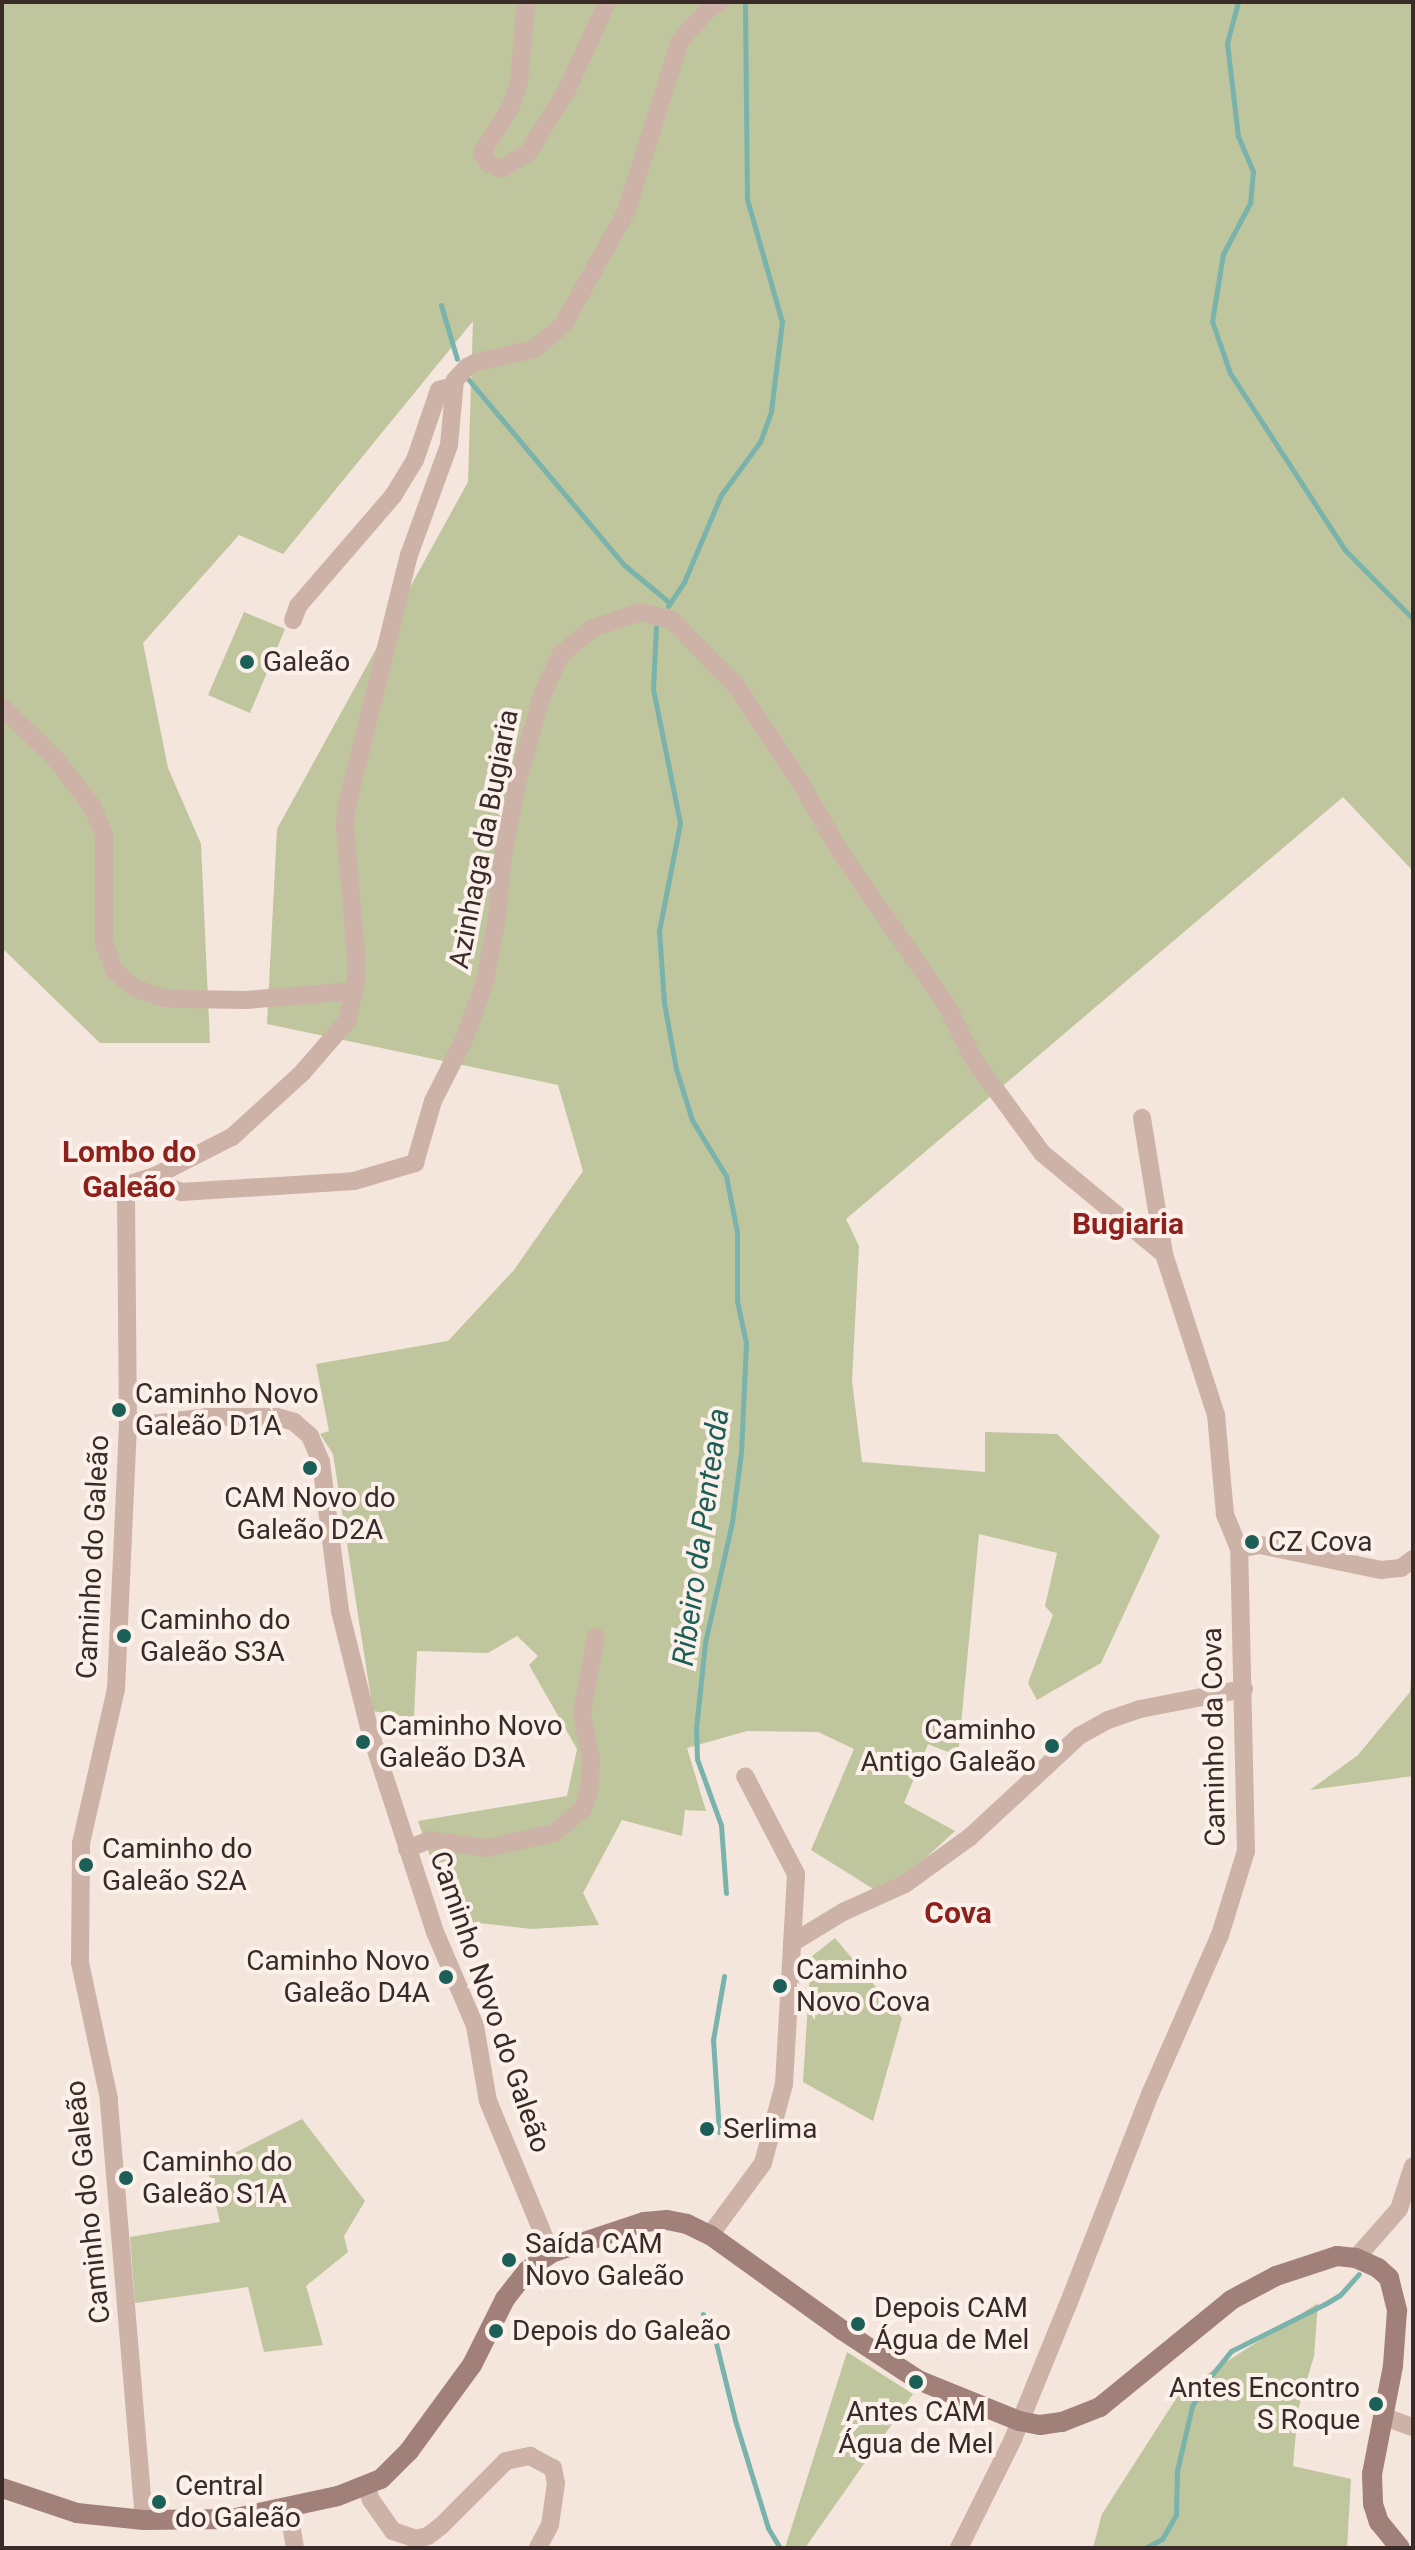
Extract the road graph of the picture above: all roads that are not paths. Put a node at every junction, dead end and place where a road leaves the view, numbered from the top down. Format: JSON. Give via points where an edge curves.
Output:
{"nodes":[{"id":1,"x":526,"y":2,"type":"edge"},
{"id":2,"x":607,"y":2,"type":"edge"},
{"id":3,"x":720,"y":2,"type":"edge"},
{"id":4,"x":453,"y":386,"type":"junction"},
{"id":5,"x":293,"y":620,"type":"dead end"},
{"id":6,"x":2,"y":707,"type":"edge"},
{"id":7,"x":354,"y":991,"type":"junction"},
{"id":8,"x":1142,"y":1118,"type":"dead end"},
{"id":9,"x":155,"y":1176,"type":"junction"},
{"id":10,"x":1164,"y":1254,"type":"junction"},
{"id":11,"x":128,"y":1427,"type":"junction"},
{"id":12,"x":1239,"y":1549,"type":"junction"},
{"id":13,"x":1413,"y":1559,"type":"edge"},
{"id":14,"x":596,"y":1637,"type":"dead end"},
{"id":15,"x":1244,"y":1689,"type":"junction"},
{"id":16,"x":745,"y":1776,"type":"dead end"},
{"id":17,"x":407,"y":1849,"type":"junction"},
{"id":18,"x":792,"y":1943,"type":"junction"},
{"id":19,"x":1413,"y":2166,"type":"edge"},
{"id":20,"x":710,"y":2235,"type":"junction"},
{"id":21,"x":551,"y":2253,"type":"junction"},
{"id":22,"x":1356,"y":2258,"type":"junction"},
{"id":23,"x":1382,"y":2416,"type":"junction"},
{"id":24,"x":1019,"y":2421,"type":"junction"},
{"id":25,"x":1413,"y":2427,"type":"edge"},
{"id":26,"x":366,"y":2485,"type":"junction"},
{"id":27,"x":2,"y":2488,"type":"edge"},
{"id":28,"x":288,"y":2507,"type":"junction"},
{"id":29,"x":144,"y":2520,"type":"junction"},
{"id":30,"x":1394,"y":2546,"type":"edge"},
{"id":31,"x":295,"y":2548,"type":"edge"},
{"id":32,"x":538,"y":2548,"type":"edge"},
{"id":33,"x":959,"y":2548,"type":"edge"}],
"edges":[{"from":1,"to":2,"type":"street","via":[[519,82],[482,153],[501,169],[528,153],[568,88]]},
{"from":3,"to":4,"type":"street","via":[[680,41],[626,212],[563,325],[534,349],[467,367]]},
{"from":4,"to":5,"type":"street","via":[[439,390],[415,460],[393,496],[298,606]]},
{"from":4,"to":7,"type":"street","name":"Caminho do Galeão","via":[[449,445],[409,555],[347,805]]},
{"from":6,"to":7,"type":"street","via":[[54,757],[92,806],[104,834],[104,943],[114,970],[134,988],[163,998],[215,1000]]},
{"from":7,"to":9,"type":"street","name":"Caminho do Galeão","via":[[347,1021],[335,1038],[252,1121],[232,1137]]},
{"from":8,"to":10,"type":"street","name":"Caminho da Cova"},
{"from":9,"to":10,"type":"street","name":"Azinhaga da Bugiaria","via":[[158,1183],[181,1192],[354,1181],[415,1163],[433,1101],[464,1040],[485,981],[506,841],[542,695],[561,654],[593,628],[640,612],[664,617],[737,687],[841,853],[947,1006],[974,1060],[1042,1153]]},
{"from":9,"to":11,"type":"street","name":"Caminho do Galeão","via":[[126,1185]]},
{"from":10,"to":12,"type":"street","name":"Caminho da Cova","via":[[1216,1415],[1225,1514]]},
{"from":11,"to":17,"type":"street","name":"Caminho Novo do Galeão","via":[[208,1417],[277,1417],[294,1422],[310,1436],[321,1462],[340,1611],[356,1680]]},
{"from":11,"to":29,"type":"street","name":"Caminho do Galeão","via":[[116,1689],[81,1843],[80,1963],[109,2099]]},
{"from":12,"to":13,"type":"street","via":[[1260,1545],[1381,1570],[1401,1568]]},
{"from":12,"to":15,"type":"street","name":"Caminho da Cova"},
{"from":14,"to":17,"type":"street","via":[[582,1713],[591,1760],[583,1809],[554,1833],[487,1848],[429,1840]]},
{"from":15,"to":18,"type":"street","via":[[1140,1709],[1079,1736],[970,1837],[905,1884]]},
{"from":15,"to":24,"type":"street","name":"Caminho da Cova","via":[[1248,1835],[1242,1867],[1220,1935]]},
{"from":16,"to":18,"type":"street","via":[[795,1870]]},
{"from":17,"to":21,"type":"street","name":"Caminho Novo do Galeão","via":[[475,2026],[488,2101]]},
{"from":18,"to":20,"type":"street","via":[[784,2084],[763,2163]]},
{"from":19,"to":22,"type":"street","via":[[1399,2209]]},
{"from":20,"to":21,"type":"main road","via":[[667,2220],[644,2222]]},
{"from":20,"to":24,"type":"main road","via":[[918,2380]]},
{"from":21,"to":26,"type":"main road","via":[[514,2284],[479,2354],[409,2451],[381,2479]]},
{"from":22,"to":23,"type":"main road","via":[[1389,2278],[1397,2311]]},
{"from":22,"to":24,"type":"main road","via":[[1316,2260],[1231,2300],[1100,2407],[1062,2422]]},
{"from":23,"to":25,"type":"street"},
{"from":23,"to":30,"type":"main road","via":[[1372,2474],[1373,2504]]},
{"from":24,"to":33,"type":"street","name":"Caminho da Cova"},
{"from":26,"to":28,"type":"main road"},
{"from":26,"to":32,"type":"street","via":[[393,2531],[416,2539],[441,2526],[506,2461],[530,2456],[553,2468],[556,2483],[550,2525]]},
{"from":27,"to":29,"type":"main road","via":[[77,2513]]},
{"from":28,"to":29,"type":"main road","via":[[231,2519]]},
{"from":28,"to":31,"type":"street"}]}
